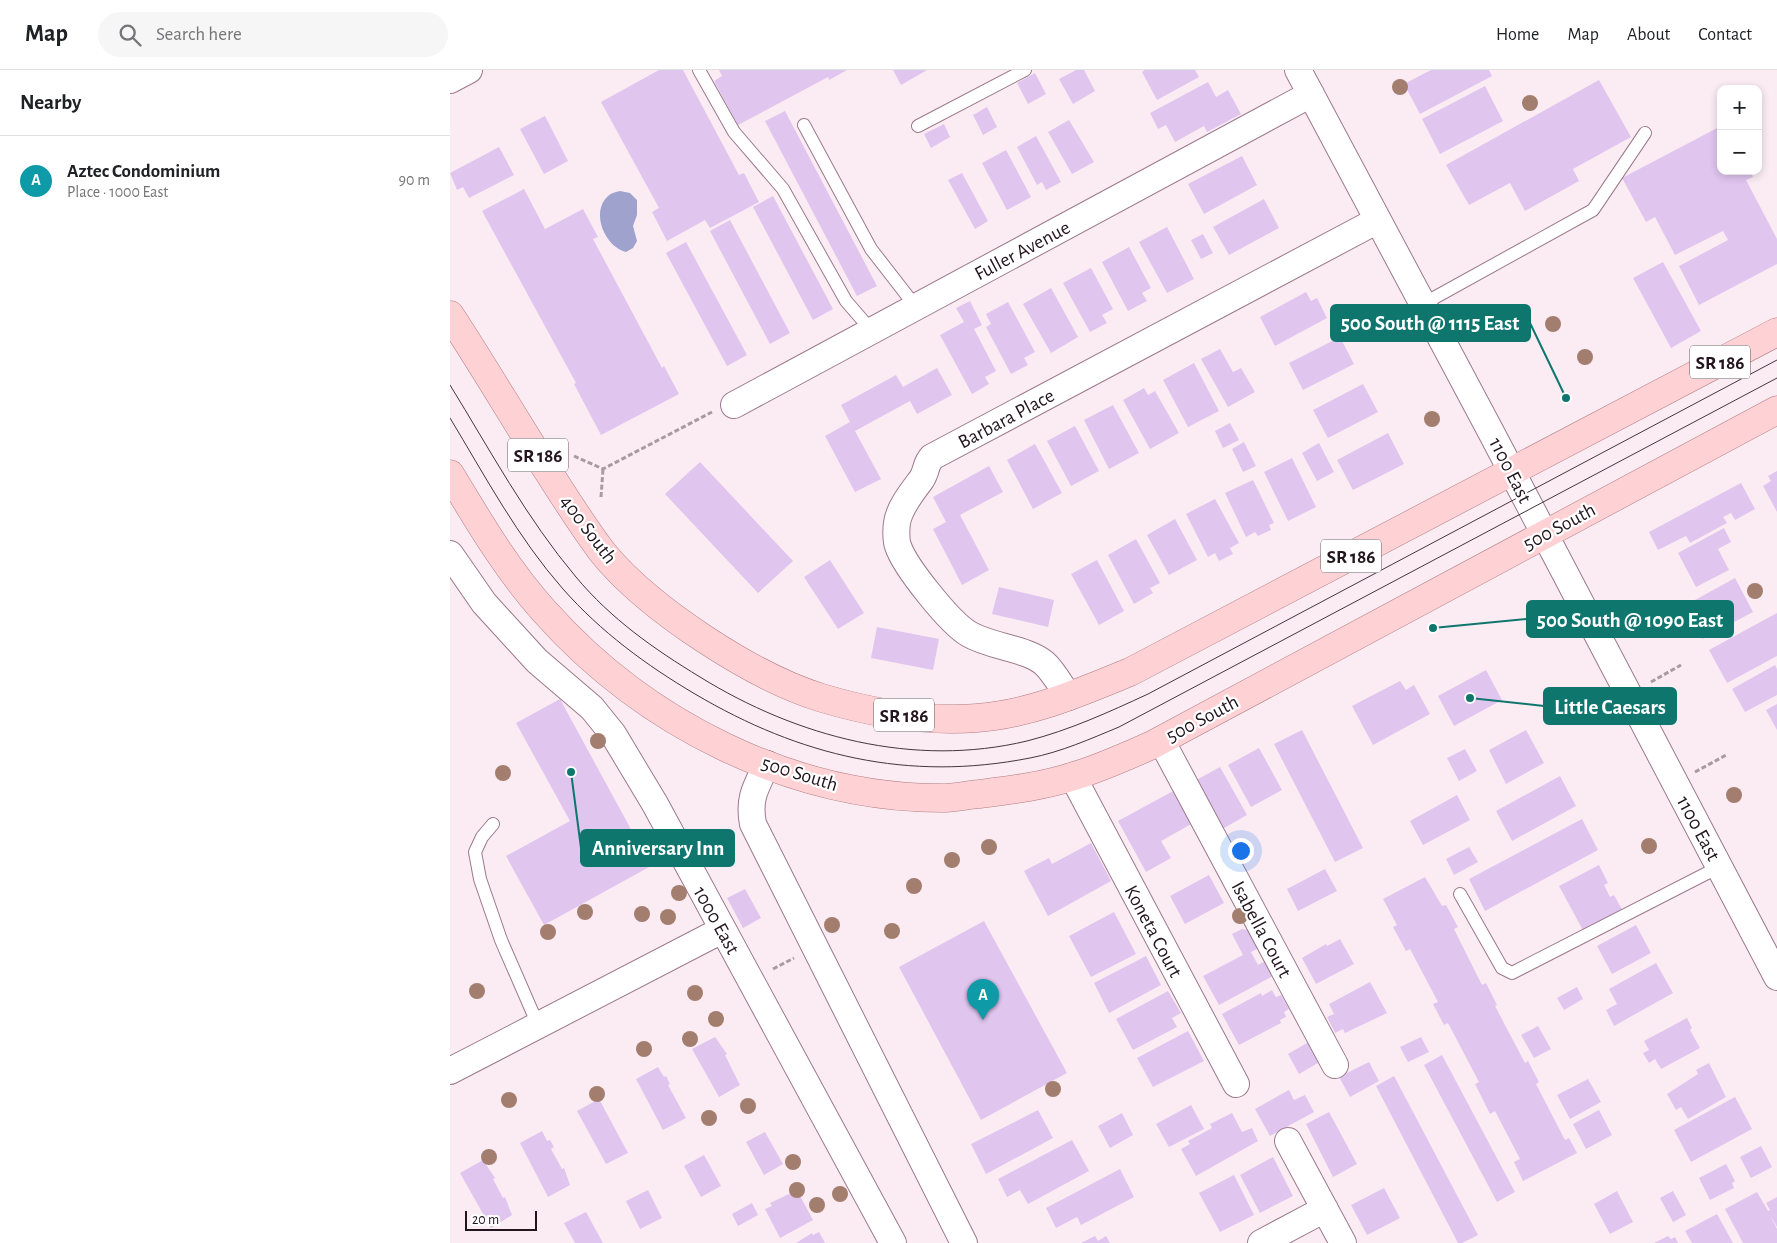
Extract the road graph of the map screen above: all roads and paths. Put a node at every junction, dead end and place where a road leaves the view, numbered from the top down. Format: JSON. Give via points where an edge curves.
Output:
{"nodes":[{"id":1,"x":469,"y":70,"type":"edge"},
{"id":2,"x":700,"y":70,"type":"edge"},
{"id":3,"x":1025,"y":70,"type":"edge"},
{"id":4,"x":1298,"y":70,"type":"edge"},
{"id":5,"x":450,"y":80,"type":"edge"},
{"id":6,"x":1311,"y":94,"type":"junction"},
{"id":7,"x":804,"y":125,"type":"dead end"},
{"id":8,"x":918,"y":126,"type":"dead end"},
{"id":9,"x":1645,"y":133,"type":"dead end"},
{"id":10,"x":1378,"y":220,"type":"junction"},
{"id":11,"x":1423,"y":304,"type":"junction"},
{"id":12,"x":916,"y":308,"type":"junction"},
{"id":13,"x":450,"y":315,"type":"edge"},
{"id":14,"x":872,"y":331,"type":"junction"},
{"id":15,"x":1777,"y":332,"type":"edge"},
{"id":16,"x":734,"y":405,"type":"dead end"},
{"id":17,"x":1777,"y":410,"type":"edge"},
{"id":18,"x":704,"y":414,"type":"dead end"},
{"id":19,"x":574,"y":456,"type":"dead end"},
{"id":20,"x":602,"y":469,"type":"junction"},
{"id":21,"x":1512,"y":472,"type":"junction"},
{"id":22,"x":450,"y":474,"type":"edge"},
{"id":23,"x":601,"y":497,"type":"dead end"},
{"id":24,"x":1544,"y":534,"type":"junction"},
{"id":25,"x":450,"y":554,"type":"edge"},
{"id":26,"x":1681,"y":665,"type":"dead end"},
{"id":27,"x":1628,"y":694,"type":"junction"},
{"id":28,"x":1068,"y":697,"type":"junction"},
{"id":29,"x":1161,"y":740,"type":"junction"},
{"id":30,"x":1728,"y":754,"type":"dead end"},
{"id":31,"x":767,"y":764,"type":"junction"},
{"id":32,"x":1072,"y":777,"type":"junction"},
{"id":33,"x":1675,"y":783,"type":"junction"},
{"id":34,"x":493,"y":824,"type":"dead end"},
{"id":35,"x":1719,"y":868,"type":"junction"},
{"id":36,"x":1460,"y":894,"type":"dead end"},
{"id":37,"x":722,"y":930,"type":"junction"},
{"id":38,"x":797,"y":956,"type":"dead end"},
{"id":39,"x":766,"y":973,"type":"dead end"},
{"id":40,"x":1777,"y":976,"type":"edge"},
{"id":41,"x":538,"y":1026,"type":"junction"},
{"id":42,"x":1335,"y":1065,"type":"dead end"},
{"id":43,"x":450,"y":1071,"type":"edge"},
{"id":44,"x":1236,"y":1084,"type":"dead end"},
{"id":45,"x":1288,"y":1141,"type":"dead end"},
{"id":46,"x":1325,"y":1209,"type":"junction"},
{"id":47,"x":893,"y":1243,"type":"edge"},
{"id":48,"x":964,"y":1243,"type":"edge"},
{"id":49,"x":1261,"y":1243,"type":"edge"},
{"id":50,"x":1343,"y":1243,"type":"edge"}],
"edges":[{"from":1,"to":5,"type":"street"},
{"from":2,"to":14,"type":"lane","via":[[734,132],[784,189],[846,302]]},
{"from":3,"to":8,"type":"lane"},
{"from":4,"to":6,"type":"street","name":"1100 East"},
{"from":6,"to":10,"type":"street","name":"1100 East"},
{"from":6,"to":12,"type":"street","name":"Fuller Avenue"},
{"from":7,"to":12,"type":"lane","via":[[871,249]]},
{"from":9,"to":11,"type":"lane","via":[[1593,210]]},
{"from":10,"to":11,"type":"street","name":"1100 East"},
{"from":10,"to":28,"type":"street","name":"Barbara Place","via":[[927,462],[922,479],[914,488],[897,523],[897,545],[912,570],[952,622],[984,642],[1043,662]]},
{"from":11,"to":21,"type":"street","name":"1100 East"},
{"from":12,"to":14,"type":"street","name":"Fuller Avenue"},
{"from":13,"to":28,"type":"main road","name":"400 South","number":"SR 186","via":[[571,508],[604,553],[636,587],[680,622],[726,652],[820,698],[882,713],[977,718],[1027,710]]},
{"from":14,"to":16,"type":"street","name":"Fuller Avenue"},
{"from":15,"to":21,"type":"main road","number":"SR 186"},
{"from":17,"to":24,"type":"main road","name":"500 South"},
{"from":18,"to":20,"type":"path"},
{"from":19,"to":20,"type":"path"},
{"from":20,"to":23,"type":"path"},
{"from":21,"to":24,"type":"street","name":"1100 East"},
{"from":21,"to":28,"type":"main road","number":"SR 186","via":[[1130,672]]},
{"from":22,"to":31,"type":"main road","name":"500 South","via":[[500,557],[545,612],[597,665],[650,705],[709,740]]},
{"from":24,"to":27,"type":"street","name":"1100 East"},
{"from":24,"to":29,"type":"main road","name":"500 South"},
{"from":25,"to":37,"type":"street","name":"1000 East","via":[[484,602],[538,661],[592,708],[613,734]]},
{"from":26,"to":27,"type":"path"},
{"from":27,"to":33,"type":"street","name":"1100 East"},
{"from":29,"to":32,"type":"main road","name":"500 South","via":[[1105,766]]},
{"from":29,"to":42,"type":"street","name":"Isabella Court"},
{"from":30,"to":33,"type":"path"},
{"from":31,"to":32,"type":"main road","name":"500 South","via":[[878,793],[942,798],[1006,791]]},
{"from":31,"to":48,"type":"street","via":[[749,807],[753,824]]},
{"from":32,"to":44,"type":"street","name":"Koneta Court"},
{"from":33,"to":35,"type":"street","name":"1100 East"},
{"from":34,"to":41,"type":"lane","via":[[475,852],[480,879]]},
{"from":35,"to":36,"type":"lane","via":[[1512,972],[1502,968]]},
{"from":35,"to":40,"type":"street","name":"1100 East"},
{"from":37,"to":41,"type":"street"},
{"from":37,"to":47,"type":"street","name":"1000 East"},
{"from":38,"to":39,"type":"path"},
{"from":41,"to":43,"type":"street"},
{"from":45,"to":46,"type":"street"},
{"from":46,"to":49,"type":"street"},
{"from":46,"to":50,"type":"street"}]}
